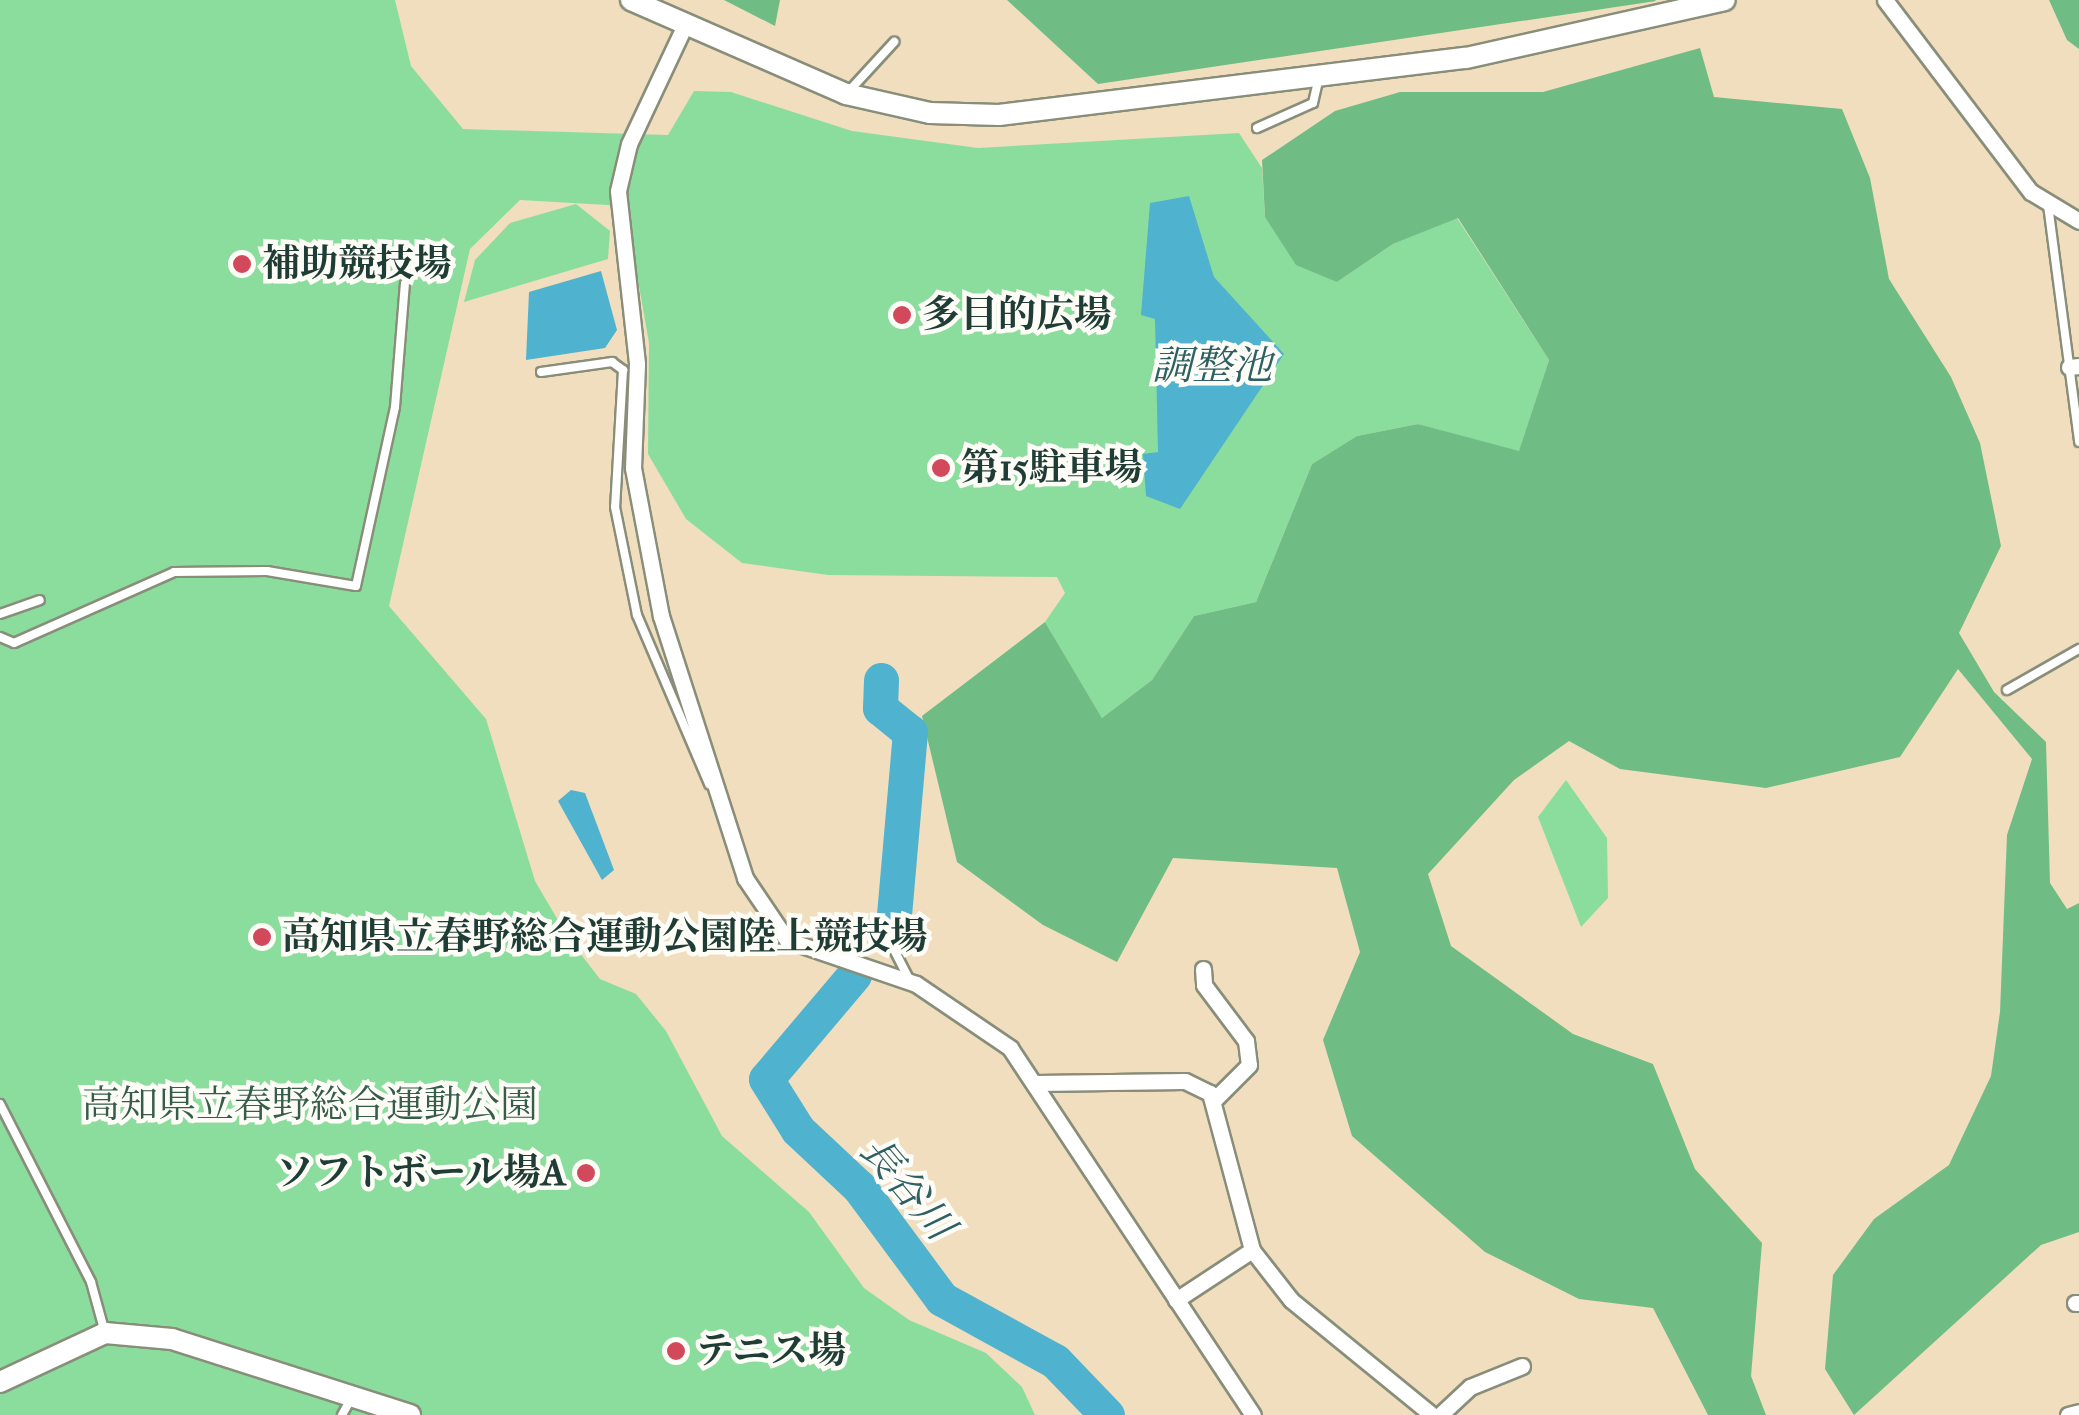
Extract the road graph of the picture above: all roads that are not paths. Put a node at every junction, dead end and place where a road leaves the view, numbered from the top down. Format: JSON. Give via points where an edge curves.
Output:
{"nodes":[{"id":1,"x":631,"y":0,"type":"edge"},
{"id":2,"x":1726,"y":0,"type":"edge"},
{"id":3,"x":1885,"y":0,"type":"edge"},
{"id":4,"x":684,"y":27,"type":"junction"},
{"id":5,"x":894,"y":42,"type":"dead end"},
{"id":6,"x":1319,"y":76,"type":"junction"},
{"id":7,"x":846,"y":94,"type":"junction"},
{"id":8,"x":1258,"y":128,"type":"dead end"},
{"id":9,"x":2048,"y":205,"type":"junction"},
{"id":10,"x":2079,"y":221,"type":"edge"},
{"id":11,"x":405,"y":283,"type":"dead end"},
{"id":12,"x":2074,"y":367,"type":"edge"},
{"id":13,"x":541,"y":372,"type":"dead end"},
{"id":14,"x":2079,"y":442,"type":"edge"},
{"id":15,"x":40,"y":600,"type":"dead end"},
{"id":16,"x":0,"y":614,"type":"edge"},
{"id":17,"x":0,"y":636,"type":"edge"},
{"id":18,"x":2079,"y":649,"type":"edge"},
{"id":19,"x":2007,"y":690,"type":"dead end"},
{"id":20,"x":714,"y":792,"type":"junction"},
{"id":21,"x":884,"y":930,"type":"dead end"},
{"id":22,"x":1204,"y":970,"type":"dead end"},
{"id":23,"x":911,"y":983,"type":"junction"},
{"id":24,"x":1036,"y":1084,"type":"junction"},
{"id":25,"x":1214,"y":1100,"type":"junction"},
{"id":26,"x":0,"y":1104,"type":"edge"},
{"id":27,"x":1252,"y":1250,"type":"junction"},
{"id":28,"x":1176,"y":1300,"type":"junction"},
{"id":29,"x":106,"y":1333,"type":"junction"},
{"id":30,"x":1522,"y":1366,"type":"dead end"},
{"id":31,"x":0,"y":1382,"type":"edge"},
{"id":32,"x":353,"y":1396,"type":"junction"},
{"id":33,"x":2079,"y":1412,"type":"edge"},
{"id":34,"x":342,"y":1415,"type":"edge"},
{"id":35,"x":410,"y":1415,"type":"edge"},
{"id":36,"x":1253,"y":1415,"type":"edge"},
{"id":37,"x":1432,"y":1415,"type":"edge"},
{"id":38,"x":1440,"y":1415,"type":"edge"},
{"id":39,"x":2068,"y":1415,"type":"edge"}],
"edges":[{"from":1,"to":4,"type":"street"},
{"from":2,"to":6,"type":"street","via":[[1584,37]]},
{"from":3,"to":9,"type":"street"},
{"from":4,"to":7,"type":"street"},
{"from":4,"to":20,"type":"street","via":[[629,144],[619,228],[637,364],[636,517]]},
{"from":5,"to":7,"type":"lane"},
{"from":6,"to":7,"type":"street","via":[[999,115]]},
{"from":6,"to":8,"type":"lane","via":[[1313,103]]},
{"from":9,"to":10,"type":"street"},
{"from":9,"to":12,"type":"lane"},
{"from":11,"to":17,"type":"lane","via":[[394,408],[356,586],[268,571],[174,572],[14,643]]},
{"from":12,"to":14,"type":"lane"},
{"from":13,"to":20,"type":"lane","via":[[612,362],[622,370],[615,506],[637,615]]},
{"from":15,"to":16,"type":"lane"},
{"from":18,"to":19,"type":"lane"},
{"from":20,"to":23,"type":"street","via":[[761,911],[786,940]]},
{"from":21,"to":23,"type":"lane"},
{"from":22,"to":25,"type":"street","via":[[1204,985],[1246,1041],[1249,1064]]},
{"from":23,"to":24,"type":"street","via":[[970,1016]]},
{"from":24,"to":25,"type":"street","via":[[1185,1081]]},
{"from":24,"to":28,"type":"street"},
{"from":25,"to":27,"type":"street"},
{"from":26,"to":29,"type":"lane","via":[[91,1282]]},
{"from":27,"to":28,"type":"street"},
{"from":27,"to":37,"type":"street","via":[[1291,1300]]},
{"from":28,"to":36,"type":"street"},
{"from":29,"to":31,"type":"street"},
{"from":29,"to":32,"type":"street","via":[[172,1339]]},
{"from":30,"to":38,"type":"street","via":[[1470,1386]]},
{"from":32,"to":34,"type":"lane"},
{"from":32,"to":35,"type":"street"},
{"from":33,"to":39,"type":"street"}]}
